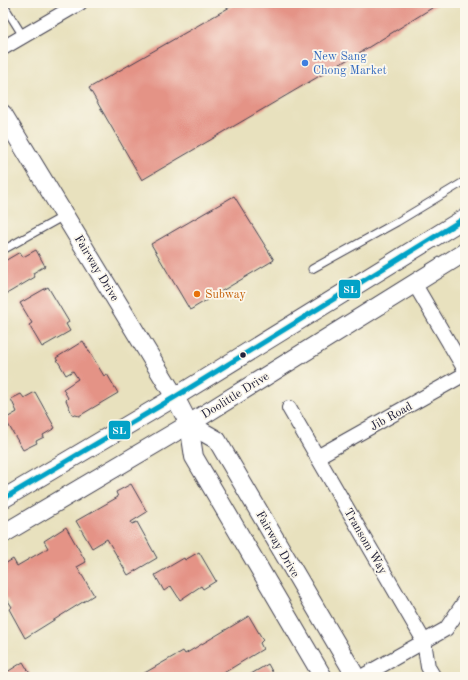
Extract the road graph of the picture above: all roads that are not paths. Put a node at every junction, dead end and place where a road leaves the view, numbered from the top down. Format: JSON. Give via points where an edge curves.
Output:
{"nodes":[{"id":1,"x":80,"y":3,"type":"edge"},
{"id":2,"x":3,"y":4,"type":"edge"},
{"id":3,"x":23,"y":36,"type":"junction"},
{"id":4,"x":3,"y":48,"type":"edge"},
{"id":5,"x":3,"y":114,"type":"edge"},
{"id":6,"x":465,"y":181,"type":"edge"},
{"id":7,"x":65,"y":215,"type":"junction"},
{"id":8,"x":465,"y":218,"type":"edge"},
{"id":9,"x":3,"y":250,"type":"edge"},
{"id":10,"x":465,"y":252,"type":"edge"},
{"id":11,"x":312,"y":269,"type":"dead end"},
{"id":12,"x":414,"y":283,"type":"junction"},
{"id":13,"x":465,"y":370,"type":"edge"},
{"id":14,"x":465,"y":374,"type":"edge"},
{"id":15,"x":175,"y":398,"type":"junction"},
{"id":16,"x":289,"y":408,"type":"dead end"},
{"id":17,"x":189,"y":424,"type":"junction"},
{"id":18,"x":317,"y":457,"type":"junction"},
{"id":19,"x":3,"y":499,"type":"edge"},
{"id":20,"x":3,"y":534,"type":"edge"},
{"id":21,"x":465,"y":601,"type":"edge"},
{"id":22,"x":424,"y":641,"type":"junction"},
{"id":23,"x":323,"y":677,"type":"edge"},
{"id":24,"x":356,"y":677,"type":"edge"},
{"id":25,"x":362,"y":677,"type":"edge"},
{"id":26,"x":434,"y":677,"type":"edge"}],
"edges":[{"from":1,"to":3,"type":"street"},
{"from":2,"to":3,"type":"lane"},
{"from":3,"to":4,"type":"street"},
{"from":5,"to":7,"type":"street","name":"Fairway Drive"},
{"from":6,"to":11,"type":"lane"},
{"from":7,"to":9,"type":"lane"},
{"from":7,"to":15,"type":"street","name":"Fairway Drive"},
{"from":8,"to":15,"type":"street"},
{"from":10,"to":12,"type":"street","name":"Doolittle Drive"},
{"from":12,"to":13,"type":"street"},
{"from":12,"to":17,"type":"street","name":"Doolittle Drive"},
{"from":14,"to":18,"type":"street","name":"Jib Road"},
{"from":15,"to":17,"type":"street","name":"Fairway Drive"},
{"from":15,"to":19,"type":"street"},
{"from":16,"to":18,"type":"street","name":"Transom Way"},
{"from":17,"to":20,"type":"street","name":"Doolittle Drive"},
{"from":17,"to":23,"type":"street","name":"Fairway Drive","via":[[194,457]]},
{"from":17,"to":24,"type":"street","name":"Fairway Drive","via":[[217,440]]},
{"from":18,"to":22,"type":"street","name":"Transom Way"},
{"from":21,"to":22,"type":"street","via":[[446,629]]},
{"from":22,"to":25,"type":"street"},
{"from":22,"to":26,"type":"street","name":"Transom Way","via":[[428,667]]}]}
